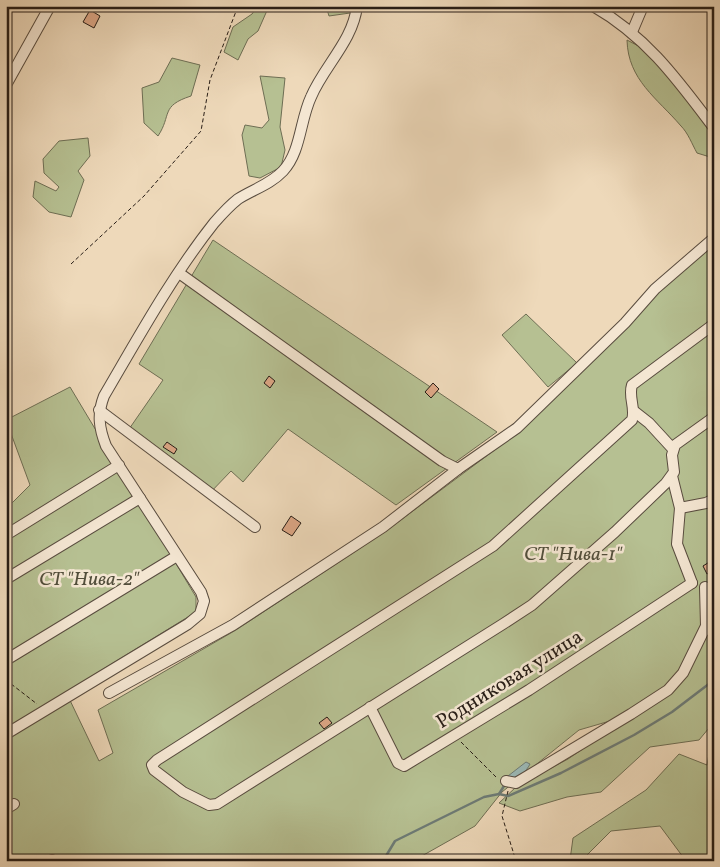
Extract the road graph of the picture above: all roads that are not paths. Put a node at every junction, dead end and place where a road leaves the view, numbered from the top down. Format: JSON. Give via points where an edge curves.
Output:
{"nodes":[{"id":1,"x":50,"y":6,"type":"edge"},
{"id":2,"x":356,"y":6,"type":"edge"},
{"id":3,"x":593,"y":6,"type":"edge"},
{"id":4,"x":643,"y":6,"type":"edge"},
{"id":5,"x":632,"y":32,"type":"junction"},
{"id":6,"x":6,"y":85,"type":"edge"},
{"id":7,"x":714,"y":128,"type":"edge"},
{"id":8,"x":714,"y":238,"type":"edge"},
{"id":9,"x":180,"y":273,"type":"junction"},
{"id":10,"x":714,"y":324,"type":"edge"},
{"id":11,"x":99,"y":410,"type":"junction"},
{"id":12,"x":635,"y":412,"type":"junction"},
{"id":13,"x":714,"y":417,"type":"edge"},
{"id":14,"x":672,"y":448,"type":"junction"},
{"id":15,"x":119,"y":465,"type":"junction"},
{"id":16,"x":458,"y":469,"type":"junction"},
{"id":17,"x":672,"y":476,"type":"junction"},
{"id":18,"x":140,"y":498,"type":"junction"},
{"id":19,"x":714,"y":499,"type":"edge"},
{"id":20,"x":680,"y":508,"type":"junction"},
{"id":21,"x":256,"y":527,"type":"dead end"},
{"id":22,"x":6,"y":535,"type":"edge"},
{"id":23,"x":177,"y":556,"type":"junction"},
{"id":24,"x":6,"y":579,"type":"edge"},
{"id":25,"x":692,"y":583,"type":"junction"},
{"id":26,"x":710,"y":584,"type":"edge"},
{"id":27,"x":706,"y":626,"type":"junction"},
{"id":28,"x":714,"y":634,"type":"edge"},
{"id":29,"x":6,"y":660,"type":"edge"},
{"id":30,"x":109,"y":693,"type":"dead end"},
{"id":31,"x":370,"y":707,"type":"junction"},
{"id":32,"x":6,"y":734,"type":"edge"},
{"id":33,"x":503,"y":783,"type":"road end"}],
"edges":[{"from":1,"to":6,"type":"street"},
{"from":2,"to":9,"type":"street","via":[[355,19],[347,37],[311,96],[290,162],[282,172],[229,206]]},
{"from":3,"to":5,"type":"street"},
{"from":4,"to":5,"type":"street"},
{"from":5,"to":7,"type":"street","via":[[674,74]]},
{"from":8,"to":16,"type":"street","via":[[655,289],[625,323],[517,428]]},
{"from":9,"to":11,"type":"street","via":[[104,396]]},
{"from":9,"to":16,"type":"street","via":[[442,461]]},
{"from":10,"to":12,"type":"street","via":[[632,385],[630,396]]},
{"from":11,"to":15,"type":"street","via":[[101,433]]},
{"from":11,"to":21,"type":"street"},
{"from":12,"to":14,"type":"street"},
{"from":12,"to":31,"type":"street","via":[[632,420],[494,546],[152,765],[156,774],[183,792],[209,805],[217,804]]},
{"from":13,"to":14,"type":"street"},
{"from":14,"to":17,"type":"street"},
{"from":15,"to":18,"type":"street"},
{"from":15,"to":22,"type":"street"},
{"from":16,"to":30,"type":"street","via":[[383,527],[234,625]]},
{"from":17,"to":20,"type":"street"},
{"from":17,"to":31,"type":"street","via":[[615,532],[532,605]]},
{"from":18,"to":23,"type":"street"},
{"from":18,"to":24,"type":"street"},
{"from":19,"to":20,"type":"street"},
{"from":20,"to":25,"type":"street","via":[[677,544]]},
{"from":23,"to":29,"type":"street"},
{"from":23,"to":32,"type":"street","via":[[204,601],[200,614],[152,647]]},
{"from":25,"to":26,"type":"street"},
{"from":25,"to":31,"type":"street","name":"Родниковая улица","via":[[529,690],[404,766],[398,763]]},
{"from":26,"to":27,"type":"street"},
{"from":27,"to":28,"type":"street"},
{"from":27,"to":33,"type":"street","via":[[683,673],[668,690],[516,783]]}]}
